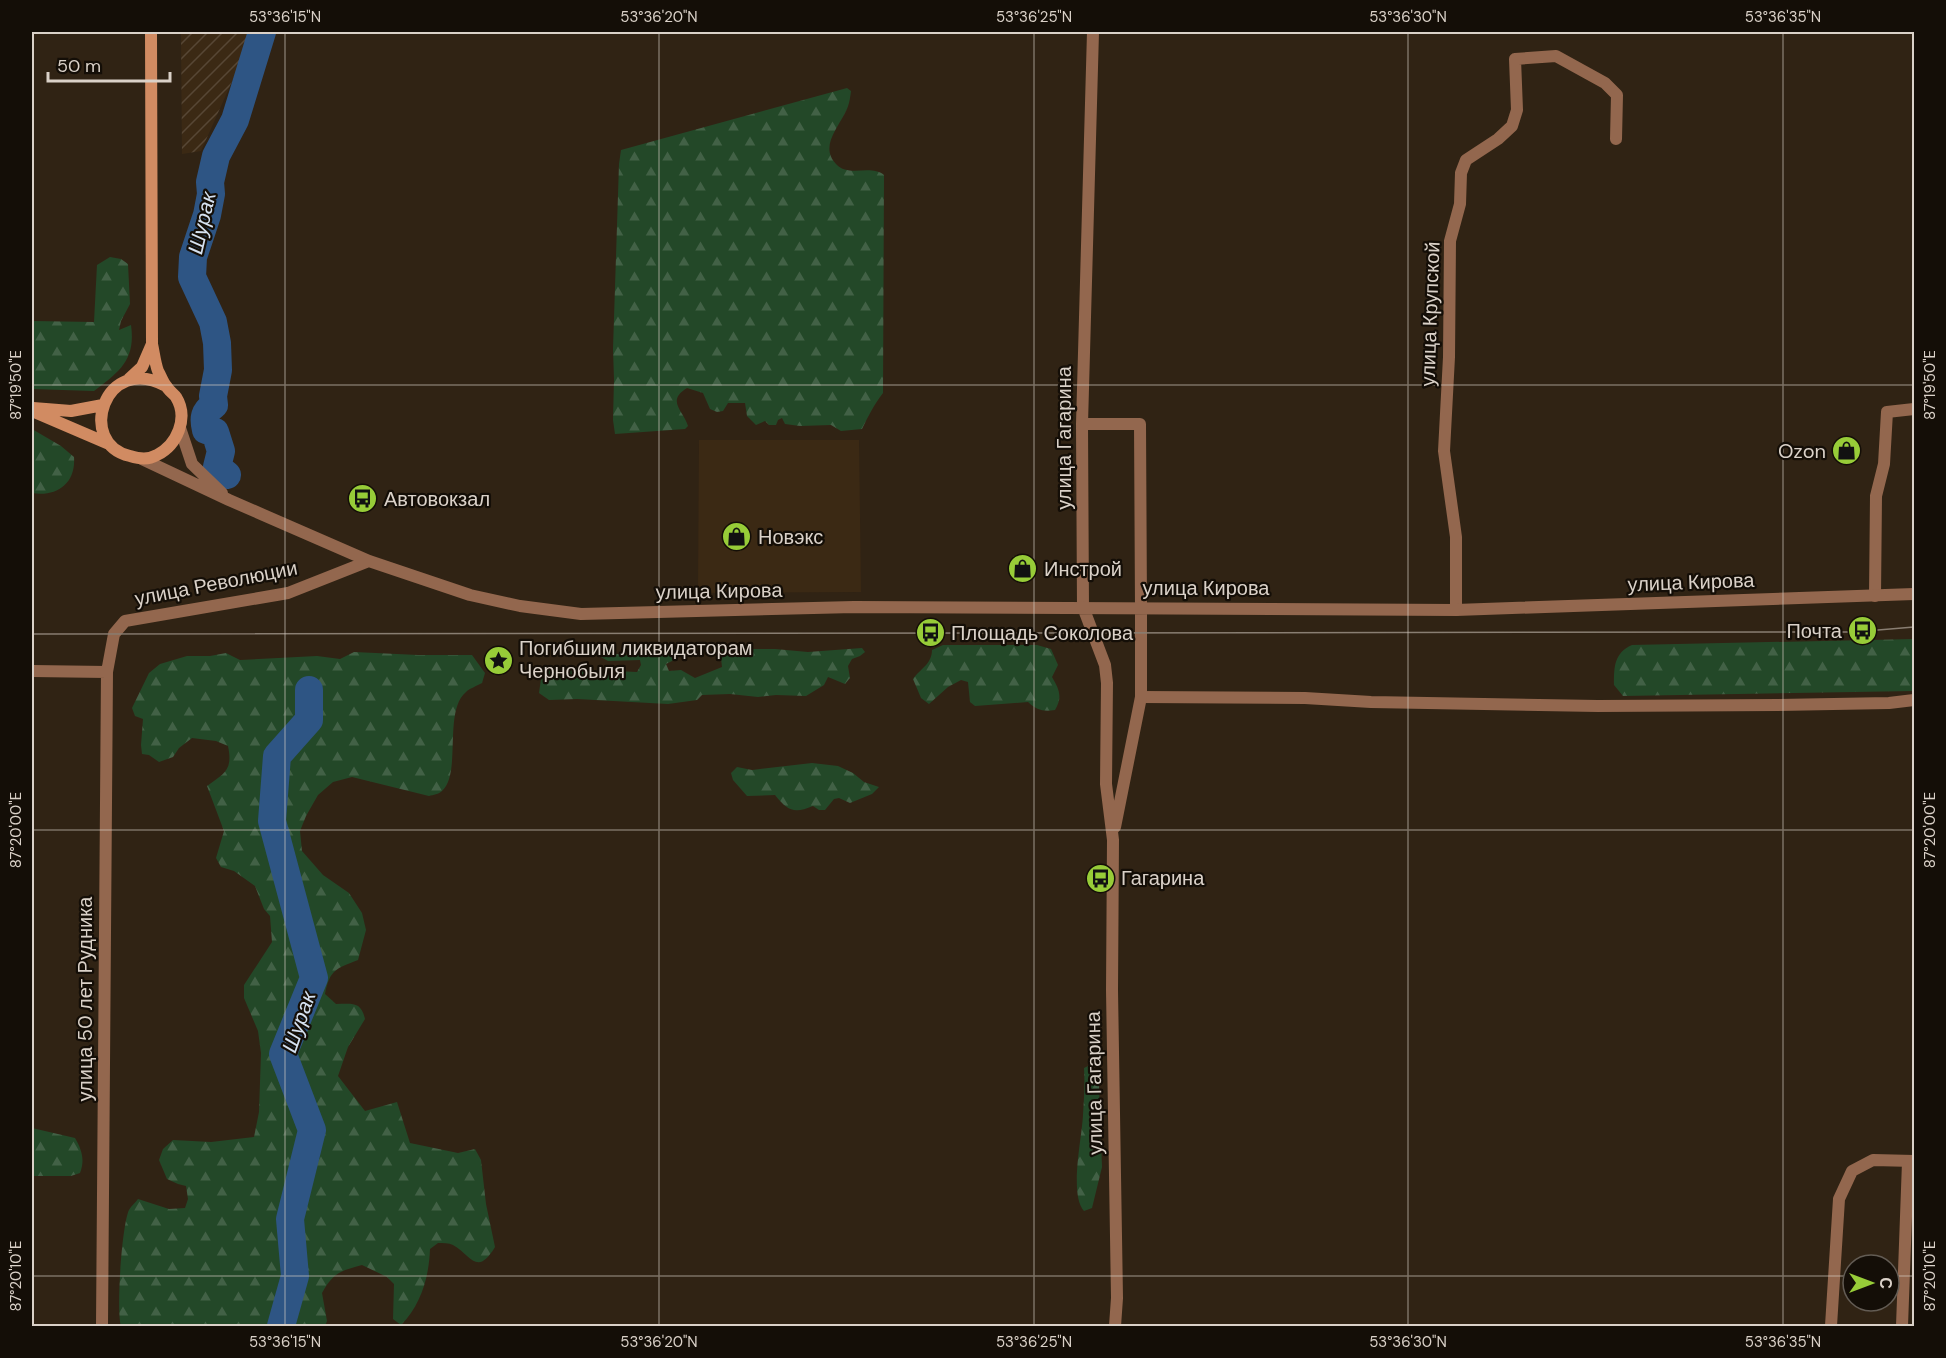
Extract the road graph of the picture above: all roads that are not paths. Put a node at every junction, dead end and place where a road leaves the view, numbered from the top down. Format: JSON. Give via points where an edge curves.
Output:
{"nodes":[{"id":1,"x":151,"y":32,"type":"edge"},
{"id":2,"x":1093,"y":32,"type":"edge"},
{"id":3,"x":1616,"y":139,"type":"dead end"},
{"id":4,"x":152,"y":344,"type":"junction"},
{"id":5,"x":129,"y":379,"type":"junction"},
{"id":6,"x":166,"y":386,"type":"junction"},
{"id":7,"x":103,"y":405,"type":"junction"},
{"id":8,"x":32,"y":409,"type":"edge"},
{"id":9,"x":1914,"y":409,"type":"edge"},
{"id":10,"x":1082,"y":424,"type":"junction"},
{"id":11,"x":180,"y":428,"type":"junction"},
{"id":12,"x":110,"y":444,"type":"junction"},
{"id":13,"x":142,"y":459,"type":"junction"},
{"id":14,"x":229,"y":500,"type":"junction"},
{"id":15,"x":369,"y":561,"type":"junction"},
{"id":16,"x":1914,"y":594,"type":"edge"},
{"id":17,"x":1875,"y":596,"type":"junction"},
{"id":18,"x":1083,"y":607,"type":"junction"},
{"id":19,"x":1141,"y":607,"type":"junction"},
{"id":20,"x":1456,"y":610,"type":"junction"},
{"id":21,"x":32,"y":671,"type":"edge"},
{"id":22,"x":107,"y":672,"type":"junction"},
{"id":23,"x":1142,"y":697,"type":"junction"},
{"id":24,"x":1914,"y":700,"type":"edge"},
{"id":25,"x":1113,"y":840,"type":"junction"},
{"id":26,"x":1911,"y":1161,"type":"edge"},
{"id":27,"x":102,"y":1326,"type":"edge"},
{"id":28,"x":1115,"y":1326,"type":"edge"},
{"id":29,"x":1831,"y":1326,"type":"edge"},
{"id":30,"x":1902,"y":1326,"type":"edge"}],
"edges":[{"from":1,"to":4,"type":"main road"},
{"from":2,"to":10,"type":"street","name":"улица Гагарина"},
{"from":3,"to":20,"type":"street","name":"улица Крупской","via":[[1617,95],[1605,83],[1556,56],[1515,59],[1517,110],[1512,126],[1466,160],[1461,173],[1460,204],[1450,241],[1444,451],[1456,537]]},
{"from":4,"to":5,"type":"main road","via":[[142,367]]},
{"from":4,"to":6,"type":"main road"},
{"from":5,"to":6,"type":"main road","via":[[154,380]]},
{"from":5,"to":7,"type":"main road","via":[[112,390]]},
{"from":6,"to":11,"type":"main road","via":[[180,407]]},
{"from":7,"to":8,"type":"main road","via":[[71,411]]},
{"from":7,"to":12,"type":"main road","via":[[103,433]]},
{"from":8,"to":12,"type":"main road"},
{"from":9,"to":17,"type":"street","via":[[1887,412],[1884,464],[1876,496]]},
{"from":10,"to":18,"type":"street","name":"улица Гагарина"},
{"from":10,"to":19,"type":"street","name":"улица Гагарина","via":[[1140,424]]},
{"from":11,"to":13,"type":"main road","via":[[166,451]]},
{"from":11,"to":14,"type":"street","via":[[192,464]]},
{"from":12,"to":13,"type":"main road","via":[[123,455]]},
{"from":13,"to":14,"type":"street","name":"улица Кирова"},
{"from":14,"to":15,"type":"street","name":"улица Кирова"},
{"from":15,"to":18,"type":"street","name":"улица Кирова","via":[[470,595],[581,614],[854,607]]},
{"from":15,"to":22,"type":"street","name":"улица Революции","via":[[288,592],[125,621],[114,634]]},
{"from":16,"to":17,"type":"street","name":"улица Кирова"},
{"from":17,"to":20,"type":"street","name":"улица Кирова"},
{"from":18,"to":19,"type":"street","name":"улица Кирова"},
{"from":18,"to":25,"type":"street","name":"улица Гагарина","via":[[1105,665],[1106,784]]},
{"from":19,"to":20,"type":"street","name":"улица Кирова"},
{"from":19,"to":23,"type":"street","name":"улица Гагарина"},
{"from":21,"to":22,"type":"street"},
{"from":22,"to":27,"type":"street","name":"улица 50 лет Рудника"},
{"from":23,"to":24,"type":"street","via":[[1598,706]]},
{"from":23,"to":25,"type":"street","name":"улица Гагарина"},
{"from":25,"to":28,"type":"street","name":"улица Гагарина"},
{"from":26,"to":29,"type":"street","via":[[1873,1160],[1852,1172],[1839,1199]]},
{"from":26,"to":30,"type":"street"}]}
